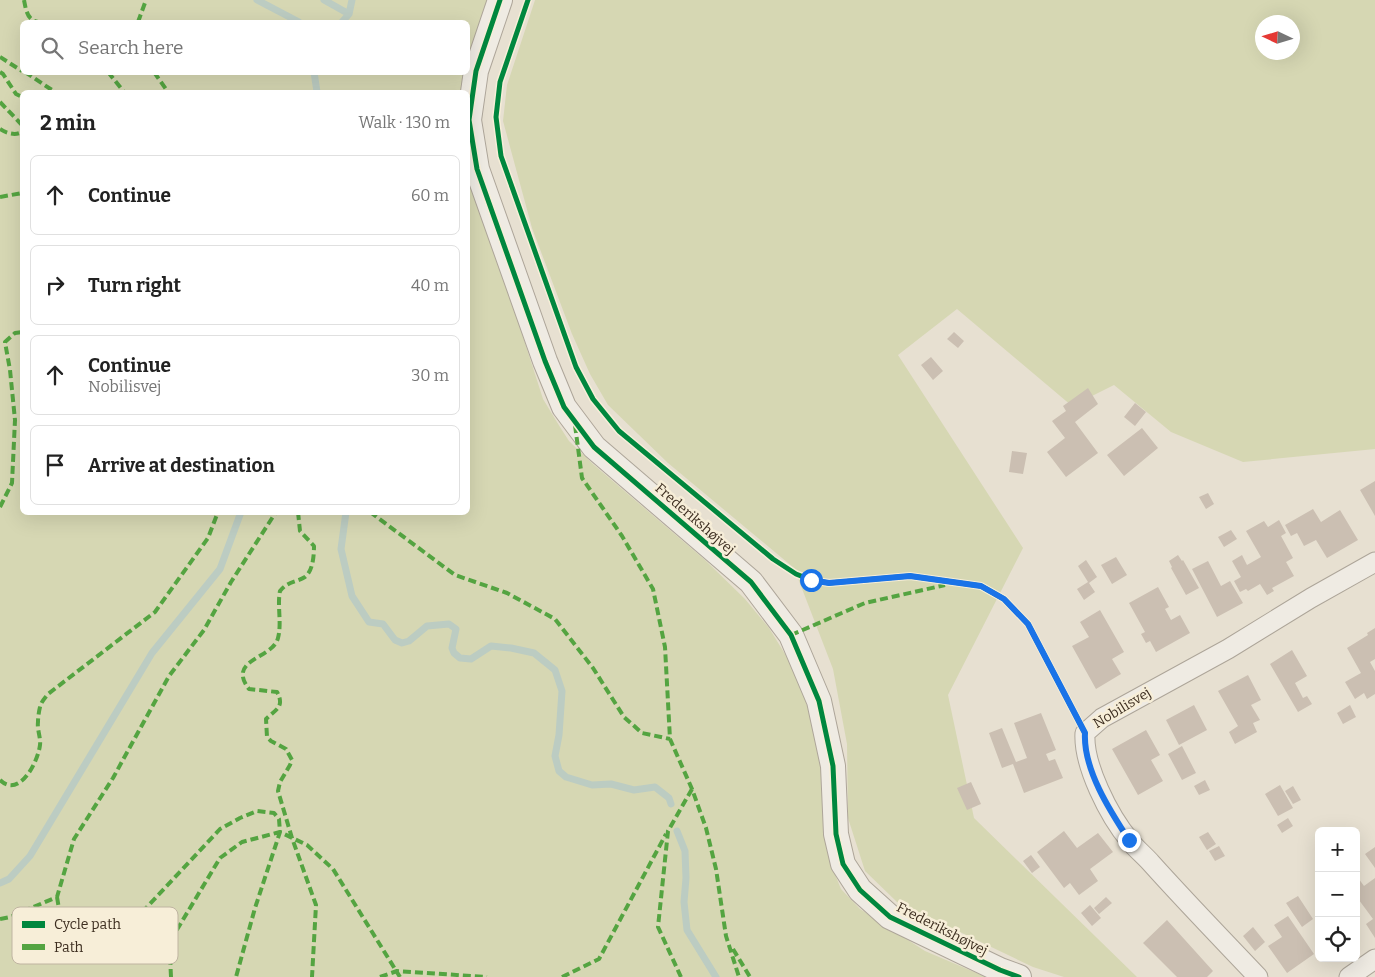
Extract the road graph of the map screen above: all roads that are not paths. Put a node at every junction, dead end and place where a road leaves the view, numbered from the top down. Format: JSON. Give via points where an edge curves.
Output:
{"nodes":[{"id":1,"x":500,"y":0,"type":"edge"},
{"id":2,"x":470,"y":113,"type":"edge"},
{"id":3,"x":470,"y":126,"type":"edge"},
{"id":4,"x":1375,"y":562,"type":"edge"},
{"id":5,"x":1375,"y":959,"type":"edge"},
{"id":6,"x":1019,"y":977,"type":"edge"},
{"id":7,"x":1258,"y":977,"type":"edge"},
{"id":8,"x":1349,"y":977,"type":"edge"}],
"edges":[{"from":1,"to":2,"type":"street","name":"Frederikshøjvej","via":[[476,71]]},
{"from":3,"to":6,"type":"street","name":"Frederikshøjvej","via":[[477,169],[564,407],[594,448],[751,582],[791,635],[819,701],[833,766],[836,834],[843,864],[860,890],[890,917]]},
{"from":4,"to":7,"type":"street","name":"Nobilisvej","via":[[1228,649],[1102,718],[1085,733],[1086,748],[1100,792],[1129,840]]},
{"from":5,"to":8,"type":"street"}]}
